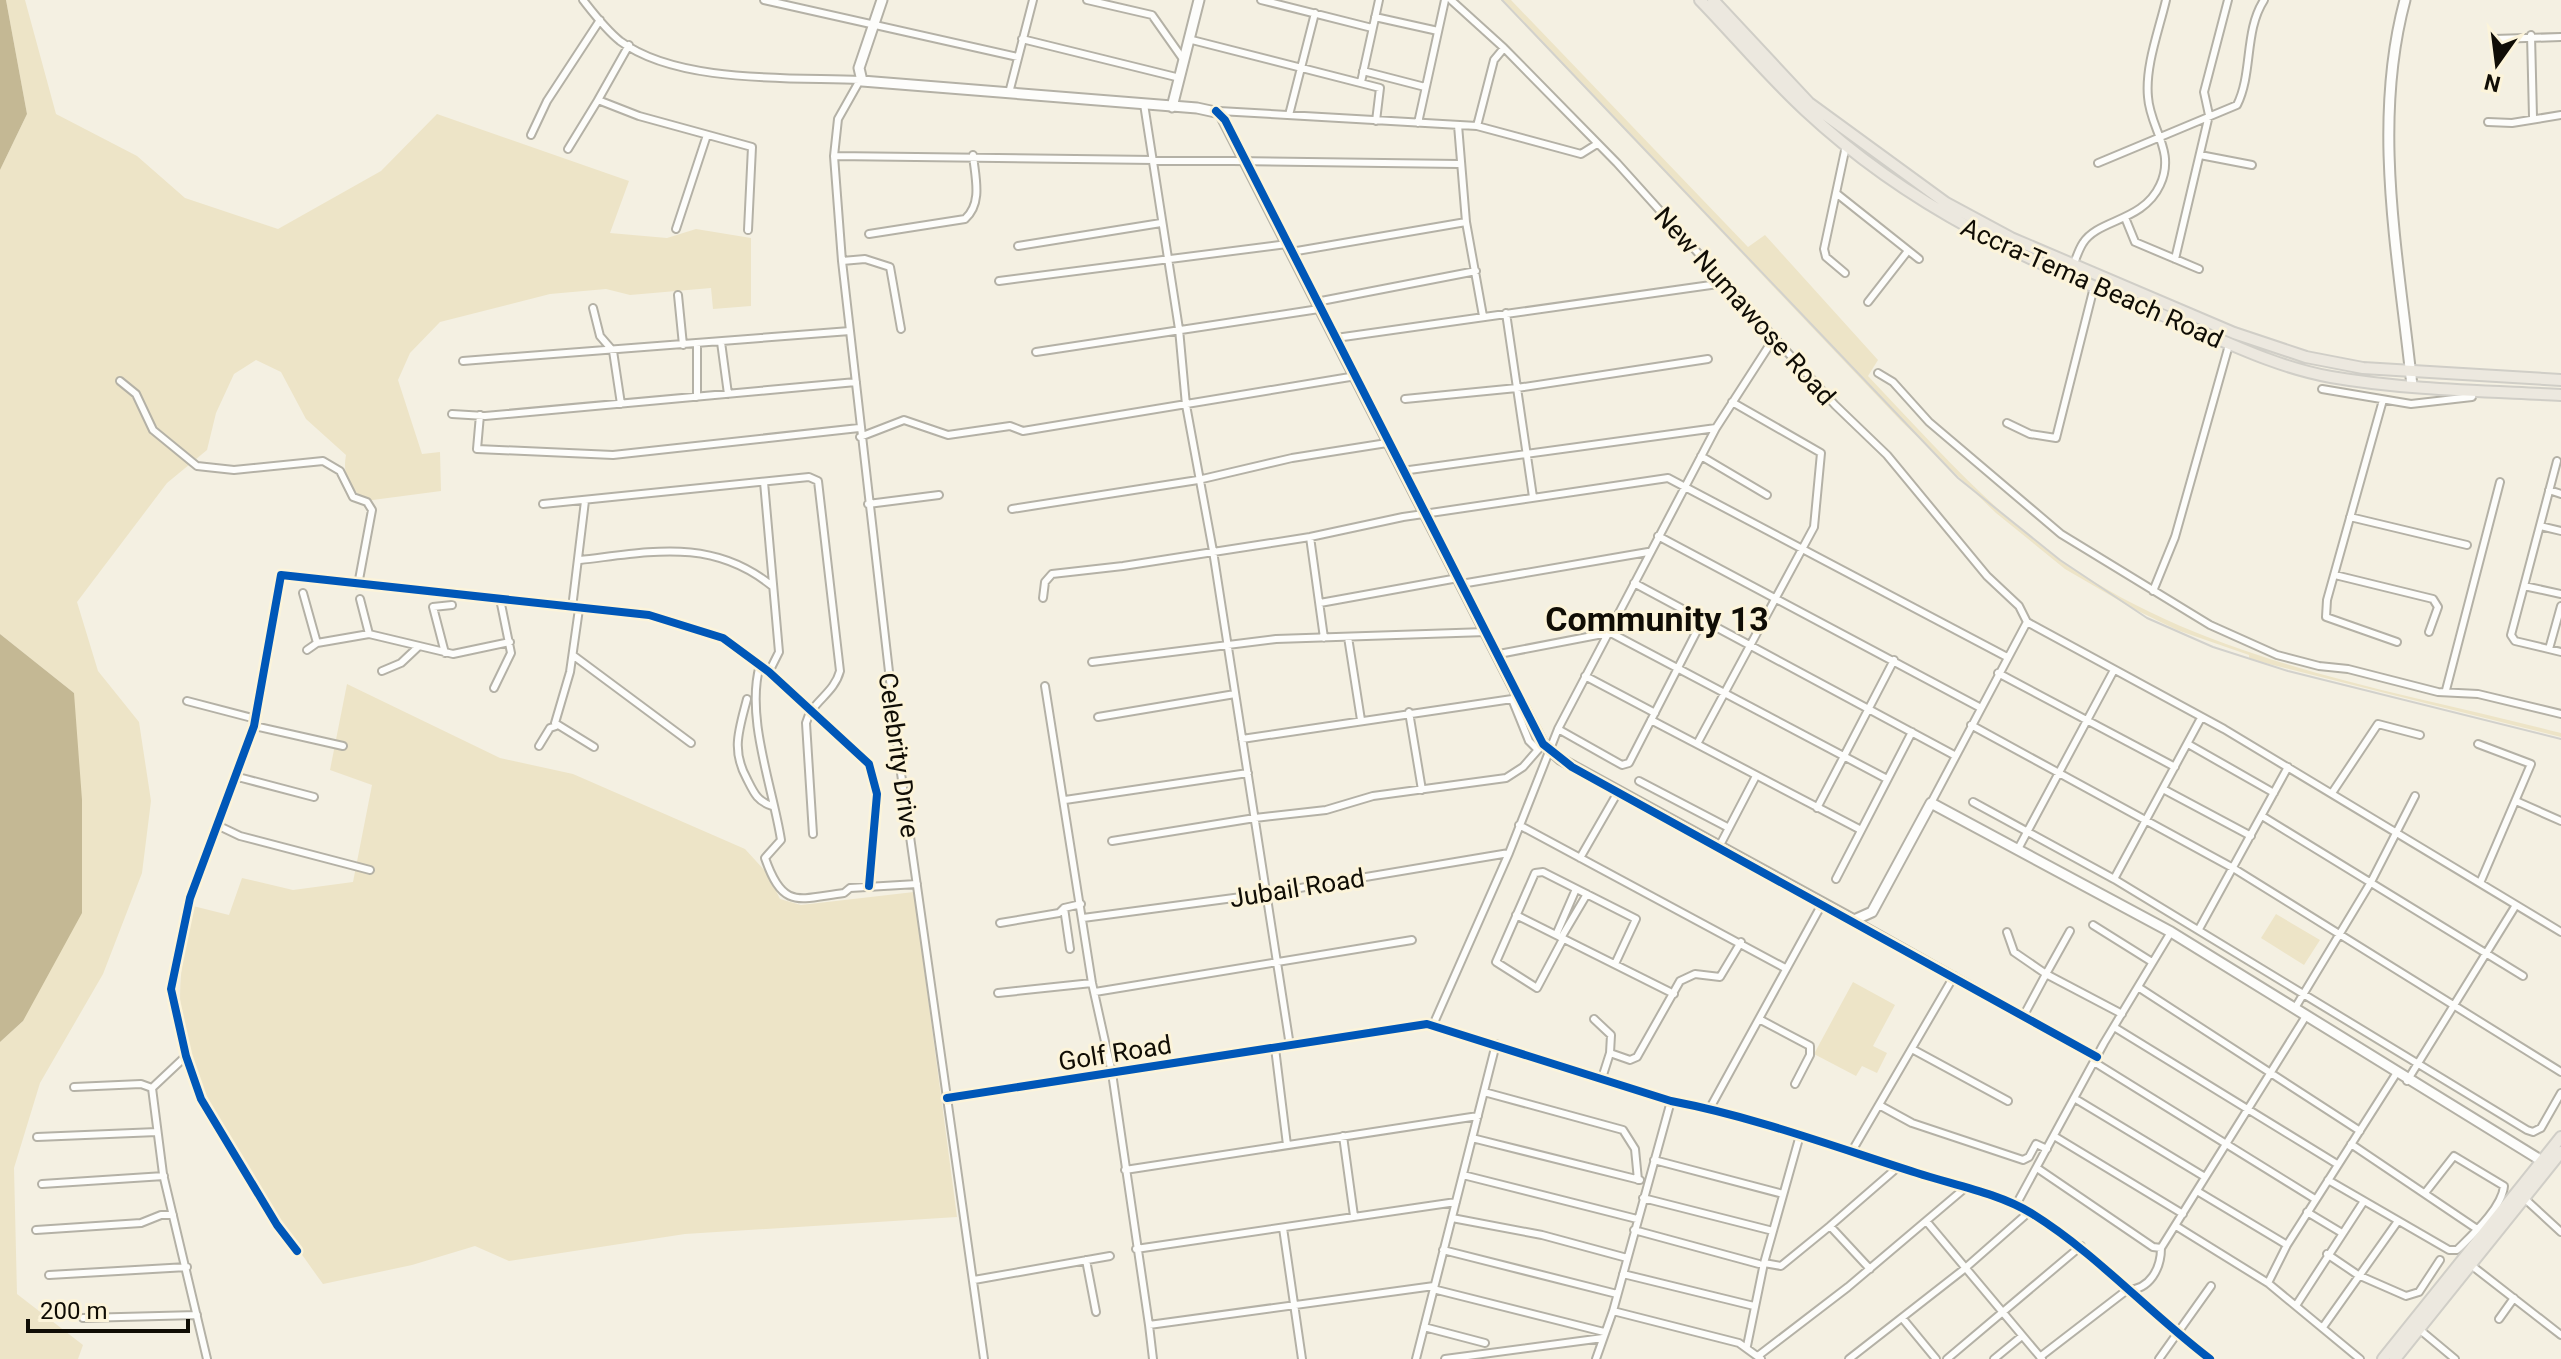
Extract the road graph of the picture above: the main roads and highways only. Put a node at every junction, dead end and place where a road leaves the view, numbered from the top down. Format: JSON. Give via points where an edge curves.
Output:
{"nodes":[{"id":1,"x":1700,"y":0,"type":"edge"},
{"id":2,"x":1713,"y":0,"type":"edge"},
{"id":3,"x":2234,"y":333,"type":"junction"},
{"id":4,"x":2229,"y":345,"type":"junction"},
{"id":5,"x":2561,"y":380,"type":"edge"},
{"id":6,"x":2561,"y":395,"type":"edge"},
{"id":7,"x":2561,"y":1137,"type":"edge"},
{"id":8,"x":2561,"y":1152,"type":"edge"},
{"id":9,"x":2546,"y":1164,"type":"junction"},
{"id":10,"x":2455,"y":1277,"type":"junction"},
{"id":11,"x":2383,"y":1359,"type":"edge"},
{"id":12,"x":2395,"y":1359,"type":"edge"}],
"edges":[{"from":1,"to":4,"type":"main road","name":"Accra-Tema Beach Road","via":[[1803,109],[1846,146],[1963,226]]},
{"from":2,"to":3,"type":"main road","name":"Accra-Tema Beach Road","via":[[1809,103],[1958,210],[2073,266]]},
{"from":3,"to":4,"type":"main road"},
{"from":3,"to":5,"type":"main road","name":"Accra-Tema Beach Road","via":[[2335,363]]},
{"from":4,"to":6,"type":"main road","name":"Accra-Tema Beach Road","via":[[2330,377]]},
{"from":7,"to":9,"type":"main road"},
{"from":8,"to":9,"type":"main road"},
{"from":9,"to":10,"type":"main road","via":[[2471,1265]]},
{"from":9,"to":10,"type":"main road","via":[[2480,1231]]},
{"from":10,"to":11,"type":"main road"},
{"from":10,"to":12,"type":"main road"}]}
